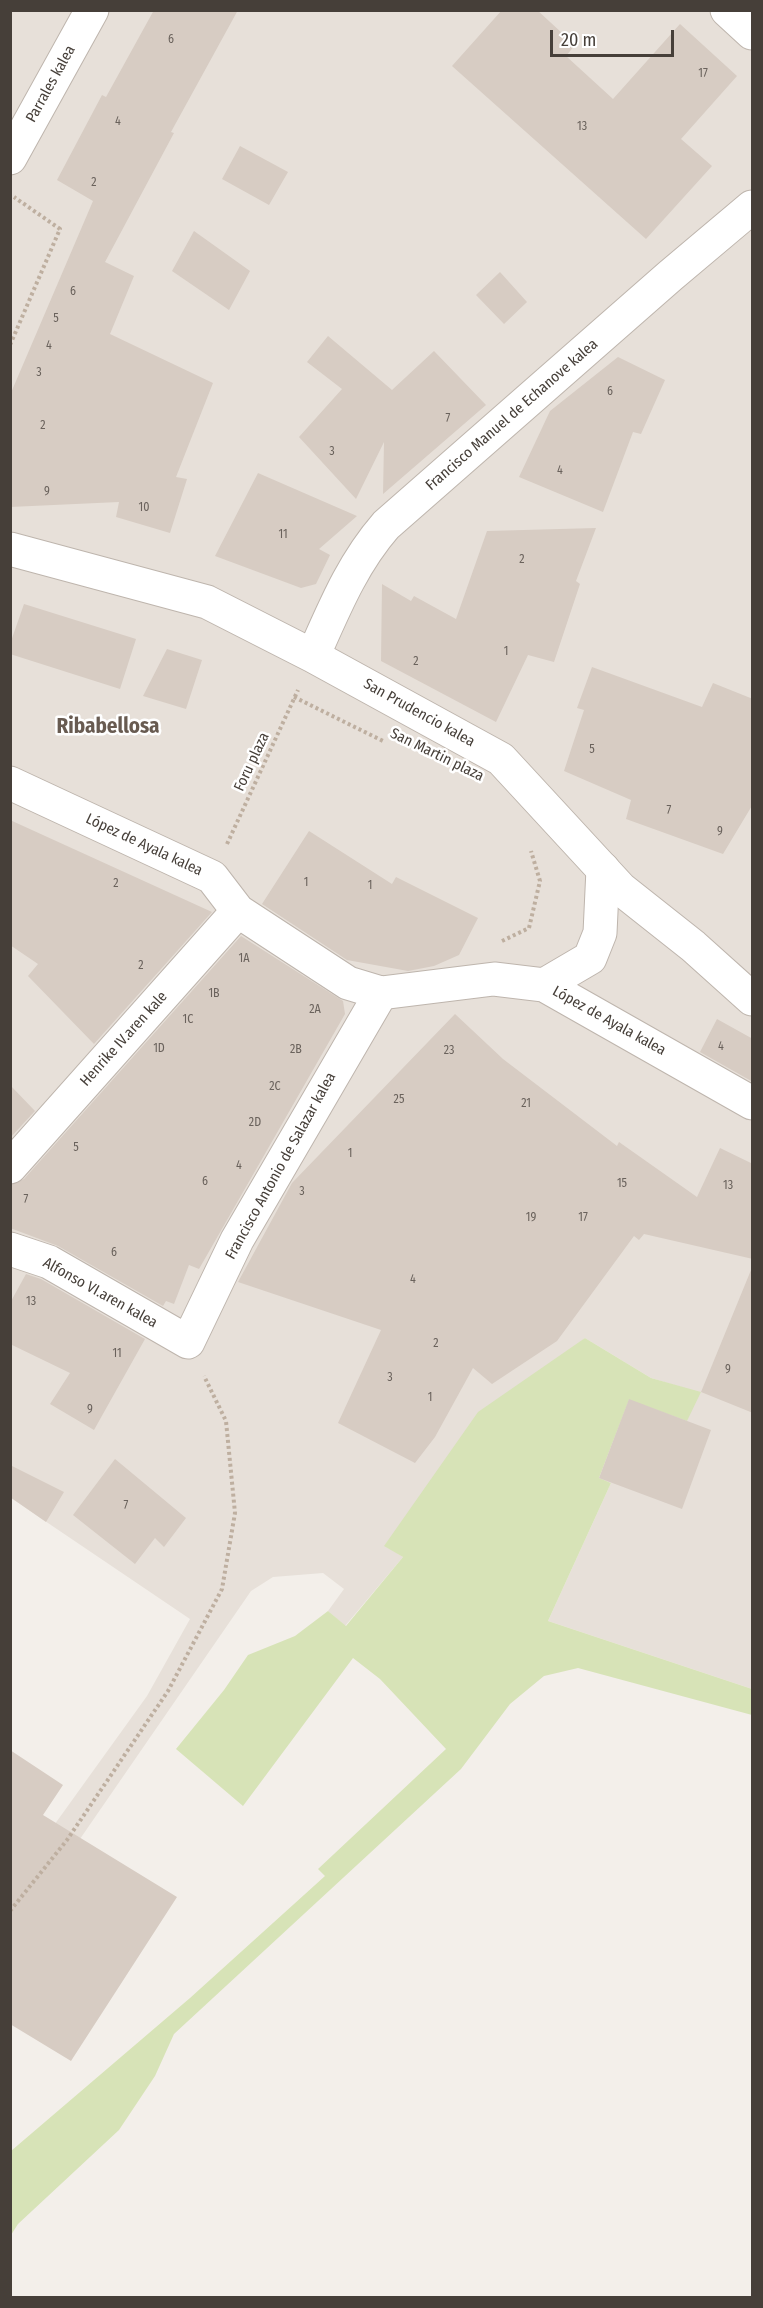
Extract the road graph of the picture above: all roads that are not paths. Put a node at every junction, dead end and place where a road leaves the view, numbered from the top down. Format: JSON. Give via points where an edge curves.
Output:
{"nodes":[{"id":1,"x":92,"y":10,"type":"edge"},
{"id":2,"x":728,"y":10,"type":"edge"},
{"id":3,"x":753,"y":33,"type":"edge"},
{"id":4,"x":10,"y":159,"type":"edge"},
{"id":5,"x":753,"y":207,"type":"edge"},
{"id":6,"x":10,"y":549,"type":"edge"},
{"id":7,"x":313,"y":656,"type":"junction"},
{"id":8,"x":10,"y":783,"type":"edge"},
{"id":9,"x":603,"y":869,"type":"junction"},
{"id":10,"x":238,"y":911,"type":"junction"},
{"id":11,"x":544,"y":985,"type":"junction"},
{"id":12,"x":748,"y":988,"type":"edge"},
{"id":13,"x":381,"y":993,"type":"junction"},
{"id":14,"x":753,"y":1103,"type":"edge"},
{"id":15,"x":10,"y":1167,"type":"edge"},
{"id":16,"x":10,"y":1249,"type":"edge"},
{"id":17,"x":188,"y":1342,"type":"joint"}],
"edges":[{"from":1,"to":4,"type":"street","name":"Parrales kalea"},
{"from":2,"to":3,"type":"street"},
{"from":5,"to":7,"type":"street","name":"Francisco Manuel de Echanove kalea","via":[[386,525],[365,549],[345,583]]},
{"from":6,"to":7,"type":"street","name":"San Prudencio kalea","via":[[207,602]]},
{"from":7,"to":9,"type":"street","name":"San Prudencio kalea","via":[[501,759]]},
{"from":8,"to":10,"type":"street","name":"López de Ayala kalea","via":[[212,877]]},
{"from":9,"to":11,"type":"street","via":[[600,933],[590,958]]},
{"from":9,"to":12,"type":"street","name":"San Prudencio kalea","via":[[621,889]]},
{"from":10,"to":13,"type":"street","name":"López de Ayala kalea","via":[[348,983]]},
{"from":10,"to":15,"type":"street","name":"Henrike IV.aren kale"},
{"from":11,"to":13,"type":"street","name":"López de Ayala kalea","via":[[494,979]]},
{"from":11,"to":14,"type":"street","name":"López de Ayala kalea"},
{"from":13,"to":17,"type":"street","name":"Francisco Antonio de Salazar kalea","via":[[237,1240]]},
{"from":16,"to":17,"type":"street","name":"Alfonso VI.aren kalea","via":[[49,1262]]}]}
